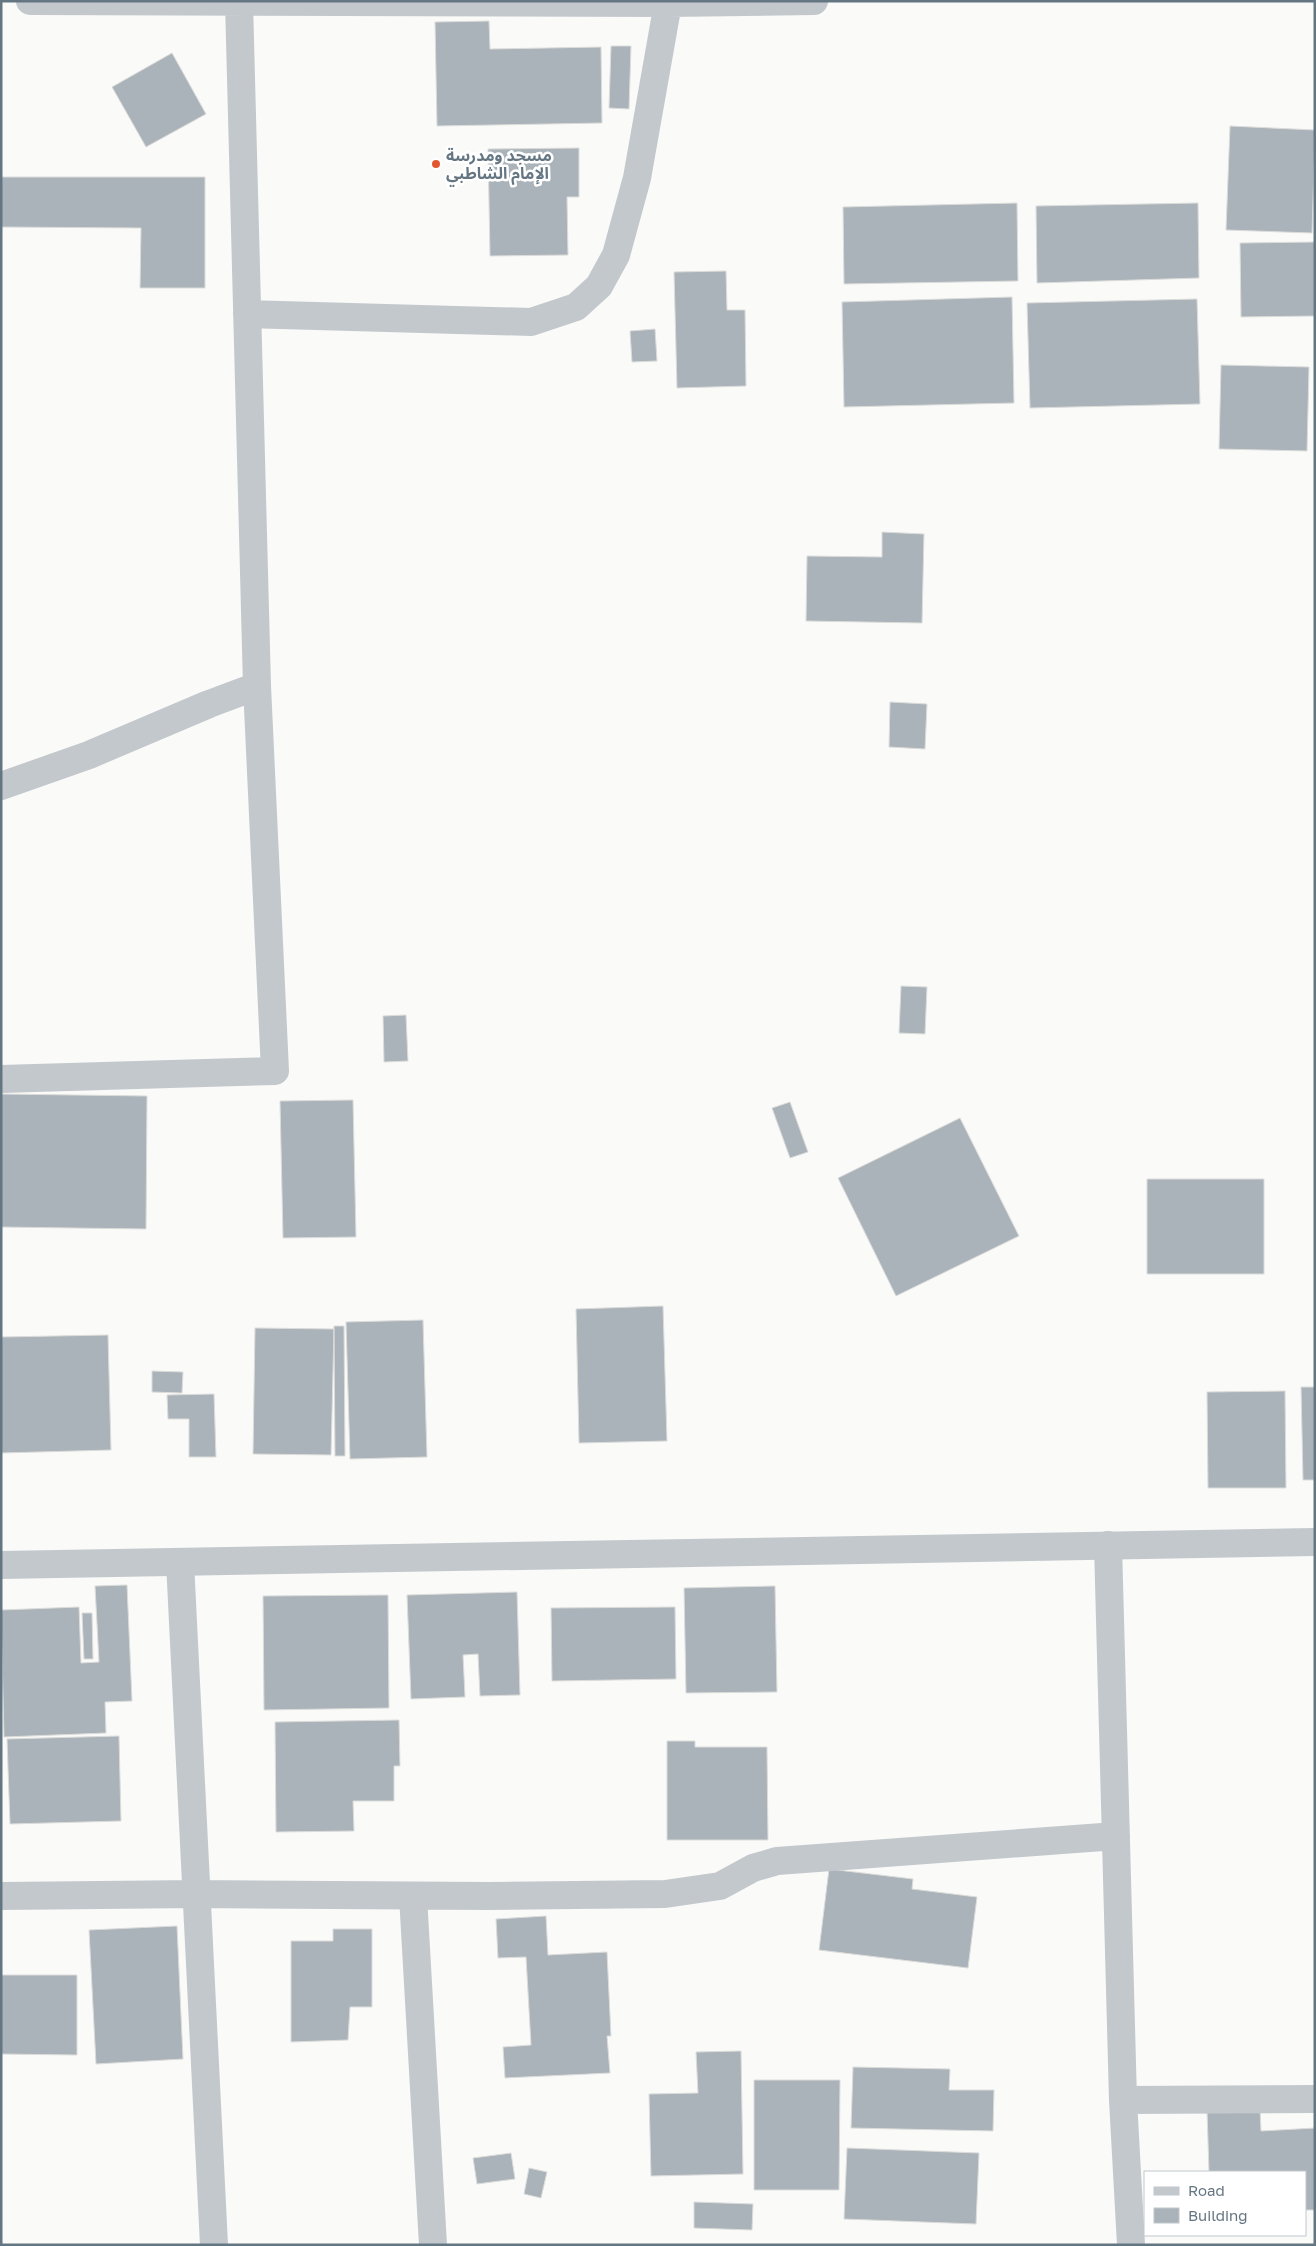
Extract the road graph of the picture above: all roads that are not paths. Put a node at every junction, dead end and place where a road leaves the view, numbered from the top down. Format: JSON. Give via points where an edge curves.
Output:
{"nodes":[{"id":1,"x":30,"y":1,"type":"edge"},
{"id":2,"x":814,"y":1,"type":"edge"},
{"id":3,"x":238,"y":2,"type":"edge"},
{"id":4,"x":388,"y":2,"type":"edge"},
{"id":5,"x":668,"y":3,"type":"junction"},
{"id":6,"x":247,"y":314,"type":"junction"},
{"id":7,"x":258,"y":686,"type":"junction"},
{"id":8,"x":1,"y":786,"type":"edge"},
{"id":9,"x":1,"y":1080,"type":"edge"},
{"id":10,"x":1315,"y":1542,"type":"edge"},
{"id":11,"x":1108,"y":1545,"type":"junction"},
{"id":12,"x":180,"y":1562,"type":"junction"},
{"id":13,"x":1,"y":1565,"type":"edge"},
{"id":14,"x":1116,"y":1836,"type":"junction"},
{"id":15,"x":197,"y":1894,"type":"junction"},
{"id":16,"x":1,"y":1896,"type":"edge"},
{"id":17,"x":413,"y":1896,"type":"junction"},
{"id":18,"x":1315,"y":2099,"type":"edge"},
{"id":19,"x":1123,"y":2100,"type":"junction"},
{"id":20,"x":214,"y":2245,"type":"edge"},
{"id":21,"x":433,"y":2245,"type":"edge"},
{"id":22,"x":1131,"y":2245,"type":"edge"}],
"edges":[{"from":1,"to":3,"type":"street"},
{"from":2,"to":5,"type":"street"},
{"from":3,"to":4,"type":"street"},
{"from":3,"to":6,"type":"street"},
{"from":4,"to":5,"type":"street"},
{"from":5,"to":6,"type":"street","via":[[637,178],[616,255],[599,286],[576,307],[531,322]]},
{"from":6,"to":7,"type":"street"},
{"from":7,"to":8,"type":"street","via":[[89,755]]},
{"from":7,"to":9,"type":"street","via":[[275,1071]]},
{"from":10,"to":11,"type":"street"},
{"from":11,"to":12,"type":"street"},
{"from":11,"to":14,"type":"street"},
{"from":12,"to":13,"type":"street"},
{"from":12,"to":15,"type":"street"},
{"from":14,"to":17,"type":"street","via":[[777,1861],[753,1868],[720,1886],[665,1894]]},
{"from":14,"to":19,"type":"street"},
{"from":15,"to":16,"type":"street"},
{"from":15,"to":17,"type":"street"},
{"from":15,"to":20,"type":"street"},
{"from":17,"to":21,"type":"street"},
{"from":18,"to":19,"type":"street"},
{"from":19,"to":22,"type":"street"}]}
